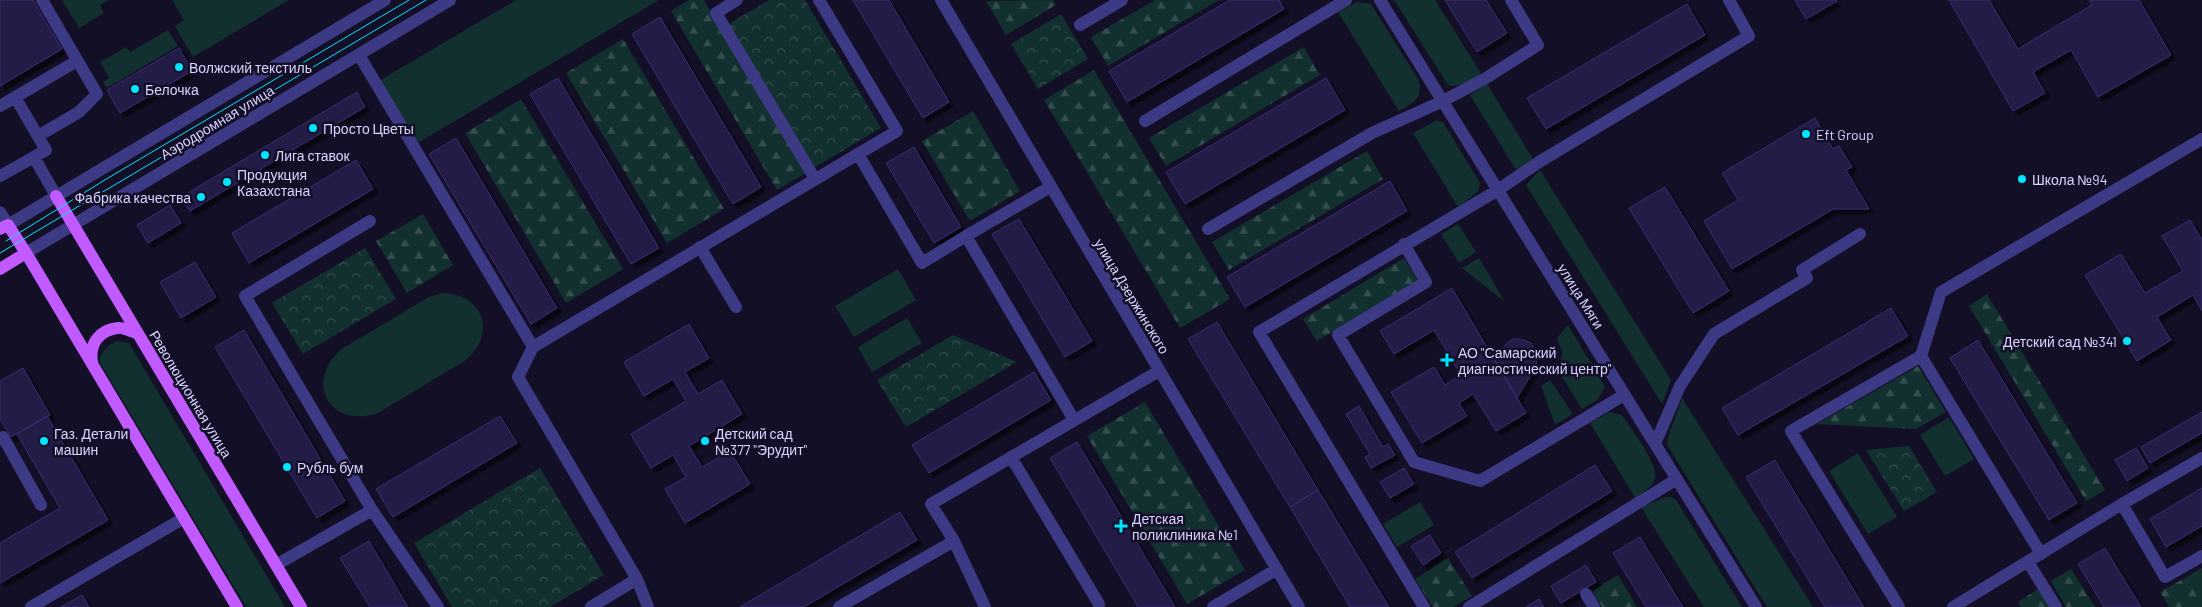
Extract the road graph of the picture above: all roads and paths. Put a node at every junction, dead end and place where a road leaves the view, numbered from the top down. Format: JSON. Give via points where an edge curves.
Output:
{"nodes":[{"id":1,"x":42,"y":0,"type":"edge"},
{"id":2,"x":385,"y":0,"type":"edge"},
{"id":3,"x":450,"y":0,"type":"edge"},
{"id":4,"x":737,"y":0,"type":"edge"},
{"id":5,"x":819,"y":0,"type":"edge"},
{"id":6,"x":941,"y":0,"type":"edge"},
{"id":7,"x":1122,"y":0,"type":"edge"},
{"id":8,"x":1346,"y":0,"type":"edge"},
{"id":9,"x":1380,"y":0,"type":"edge"},
{"id":10,"x":1511,"y":0,"type":"edge"},
{"id":11,"x":1729,"y":0,"type":"edge"},
{"id":12,"x":365,"y":5,"type":"edge"},
{"id":13,"x":1080,"y":25,"type":"dead end"},
{"id":14,"x":359,"y":55,"type":"junction"},
{"id":15,"x":77,"y":61,"type":"junction"},
{"id":16,"x":15,"y":97,"type":"junction"},
{"id":17,"x":1443,"y":101,"type":"junction"},
{"id":18,"x":0,"y":106,"type":"edge"},
{"id":19,"x":1145,"y":121,"type":"dead end"},
{"id":20,"x":38,"y":136,"type":"junction"},
{"id":21,"x":2202,"y":139,"type":"edge"},
{"id":22,"x":858,"y":154,"type":"junction"},
{"id":23,"x":34,"y":157,"type":"junction"},
{"id":24,"x":0,"y":176,"type":"edge"},
{"id":25,"x":815,"y":179,"type":"junction"},
{"id":26,"x":1050,"y":186,"type":"junction"},
{"id":27,"x":1498,"y":190,"type":"junction"},
{"id":28,"x":56,"y":196,"type":"junction"},
{"id":29,"x":0,"y":212,"type":"edge"},
{"id":30,"x":370,"y":222,"type":"dead end"},
{"id":31,"x":74,"y":226,"type":"junction"},
{"id":32,"x":4,"y":227,"type":"edge"},
{"id":33,"x":1208,"y":229,"type":"dead end"},
{"id":34,"x":1860,"y":234,"type":"dead end"},
{"id":35,"x":966,"y":236,"type":"junction"},
{"id":36,"x":1404,"y":244,"type":"junction"},
{"id":37,"x":700,"y":247,"type":"junction"},
{"id":38,"x":26,"y":253,"type":"junction"},
{"id":39,"x":0,"y":269,"type":"edge"},
{"id":40,"x":736,"y":307,"type":"dead end"},
{"id":41,"x":137,"y":333,"type":"junction"},
{"id":42,"x":532,"y":347,"type":"junction"},
{"id":43,"x":1921,"y":356,"type":"junction"},
{"id":44,"x":92,"y":365,"type":"junction"},
{"id":45,"x":1158,"y":371,"type":"junction"},
{"id":46,"x":1624,"y":395,"type":"junction"},
{"id":47,"x":1074,"y":420,"type":"junction"},
{"id":48,"x":0,"y":439,"type":"edge"},
{"id":49,"x":1655,"y":444,"type":"junction"},
{"id":50,"x":1011,"y":457,"type":"junction"},
{"id":51,"x":2202,"y":458,"type":"edge"},
{"id":52,"x":1677,"y":479,"type":"junction"},
{"id":53,"x":2122,"y":504,"type":"junction"},
{"id":54,"x":41,"y":505,"type":"dead end"},
{"id":55,"x":372,"y":510,"type":"junction"},
{"id":56,"x":184,"y":518,"type":"junction"},
{"id":57,"x":954,"y":541,"type":"junction"},
{"id":58,"x":2041,"y":554,"type":"junction"},
{"id":59,"x":2202,"y":556,"type":"edge"},
{"id":60,"x":2028,"y":562,"type":"junction"},
{"id":61,"x":276,"y":565,"type":"junction"},
{"id":62,"x":1276,"y":570,"type":"junction"},
{"id":63,"x":637,"y":580,"type":"junction"},
{"id":64,"x":1586,"y":594,"type":"dead end"},
{"id":65,"x":1098,"y":606,"type":"edge"},
{"id":66,"x":31,"y":607,"type":"edge"},
{"id":67,"x":237,"y":607,"type":"edge"},
{"id":68,"x":302,"y":607,"type":"edge"},
{"id":69,"x":438,"y":607,"type":"edge"},
{"id":70,"x":591,"y":607,"type":"edge"},
{"id":71,"x":648,"y":607,"type":"edge"},
{"id":72,"x":839,"y":607,"type":"edge"},
{"id":73,"x":985,"y":607,"type":"edge"},
{"id":74,"x":1213,"y":607,"type":"edge"},
{"id":75,"x":1299,"y":607,"type":"edge"},
{"id":76,"x":1424,"y":607,"type":"edge"},
{"id":77,"x":1469,"y":607,"type":"edge"},
{"id":78,"x":1594,"y":607,"type":"edge"},
{"id":79,"x":1756,"y":607,"type":"edge"},
{"id":80,"x":1899,"y":607,"type":"edge"},
{"id":81,"x":1954,"y":607,"type":"edge"},
{"id":82,"x":2056,"y":607,"type":"edge"}],
"edges":[{"from":1,"to":15,"type":"street"},
{"from":2,"to":12,"type":"street","name":"Аэродромная улица"},
{"from":3,"to":14,"type":"street","name":"Аэродромная улица"},
{"from":4,"to":25,"type":"street","via":[[716,12]]},
{"from":5,"to":22,"type":"street","via":[[897,131]]},
{"from":6,"to":26,"type":"street","name":"улица Дзержинского"},
{"from":7,"to":13,"type":"street"},
{"from":8,"to":19,"type":"street"},
{"from":9,"to":17,"type":"street","name":"улица Мяги"},
{"from":10,"to":17,"type":"street","via":[[1538,45]]},
{"from":11,"to":27,"type":"street","via":[[1749,36],[1547,157]]},
{"from":12,"to":28,"type":"street","name":"Аэродромная улица"},
{"from":14,"to":31,"type":"street","name":"Аэродромная улица"},
{"from":14,"to":42,"type":"street"},
{"from":15,"to":16,"type":"street"},
{"from":15,"to":20,"type":"street","via":[[96,94],[79,112]]},
{"from":16,"to":18,"type":"street"},
{"from":16,"to":20,"type":"street"},
{"from":17,"to":27,"type":"street","name":"улица Мяги"},
{"from":17,"to":33,"type":"street","via":[[1372,133]]},
{"from":20,"to":23,"type":"street","via":[[46,150]]},
{"from":21,"to":43,"type":"street","via":[[1941,292]]},
{"from":22,"to":25,"type":"street"},
{"from":22,"to":35,"type":"street","via":[[922,263]]},
{"from":23,"to":24,"type":"street"},
{"from":23,"to":28,"type":"street"},
{"from":25,"to":37,"type":"street"},
{"from":26,"to":35,"type":"street"},
{"from":26,"to":45,"type":"street","name":"улица Дзержинского"},
{"from":27,"to":36,"type":"street"},
{"from":27,"to":46,"type":"street","name":"улица Мяги"},
{"from":28,"to":31,"type":"main road","name":"Революционная улица"},
{"from":28,"to":32,"type":"street","name":"Аэродромная улица"},
{"from":29,"to":32,"type":"street"},
{"from":30,"to":55,"type":"street","via":[[246,296]]},
{"from":31,"to":38,"type":"street","name":"Аэродромная улица"},
{"from":31,"to":41,"type":"main road","name":"Революционная улица"},
{"from":32,"to":38,"type":"main road"},
{"from":34,"to":49,"type":"street","via":[[1802,270],[1807,278],[1714,334],[1680,386]]},
{"from":35,"to":47,"type":"street"},
{"from":36,"to":46,"type":"street","via":[[1426,282],[1338,335],[1414,462],[1480,481]]},
{"from":36,"to":76,"type":"street","via":[[1259,332]]},
{"from":37,"to":40,"type":"street"},
{"from":37,"to":42,"type":"street"},
{"from":38,"to":39,"type":"main road","name":"Аэродромная улица"},
{"from":38,"to":44,"type":"main road"},
{"from":41,"to":44,"type":"main road","via":[[119,328],[102,334],[92,344]]},
{"from":41,"to":61,"type":"main road","name":"Революционная улица"},
{"from":42,"to":63,"type":"street","via":[[518,377]]},
{"from":43,"to":58,"type":"street"},
{"from":43,"to":80,"type":"street","via":[[1791,431]]},
{"from":44,"to":56,"type":"main road"},
{"from":45,"to":47,"type":"street"},
{"from":45,"to":62,"type":"street","name":"улица Дзержинского"},
{"from":46,"to":49,"type":"street","name":"улица Мяги"},
{"from":47,"to":50,"type":"street"},
{"from":48,"to":54,"type":"street","via":[[3,437]]},
{"from":49,"to":52,"type":"street","name":"улица Мяги"},
{"from":50,"to":57,"type":"street","via":[[931,504]]},
{"from":50,"to":65,"type":"street"},
{"from":51,"to":53,"type":"street"},
{"from":52,"to":77,"type":"street"},
{"from":52,"to":79,"type":"street","name":"улица Мяги"},
{"from":53,"to":58,"type":"street"},
{"from":53,"to":59,"type":"street","via":[[2165,577]]},
{"from":55,"to":61,"type":"street"},
{"from":55,"to":69,"type":"street"},
{"from":56,"to":66,"type":"street"},
{"from":56,"to":67,"type":"main road"},
{"from":57,"to":72,"type":"street"},
{"from":57,"to":73,"type":"street"},
{"from":58,"to":60,"type":"street"},
{"from":60,"to":81,"type":"street"},
{"from":60,"to":82,"type":"street"},
{"from":61,"to":68,"type":"main road","name":"Революционная улица"},
{"from":62,"to":74,"type":"street"},
{"from":62,"to":75,"type":"street","name":"улица Дзержинского"},
{"from":63,"to":70,"type":"street"},
{"from":63,"to":71,"type":"street"},
{"from":64,"to":78,"type":"street"}]}
